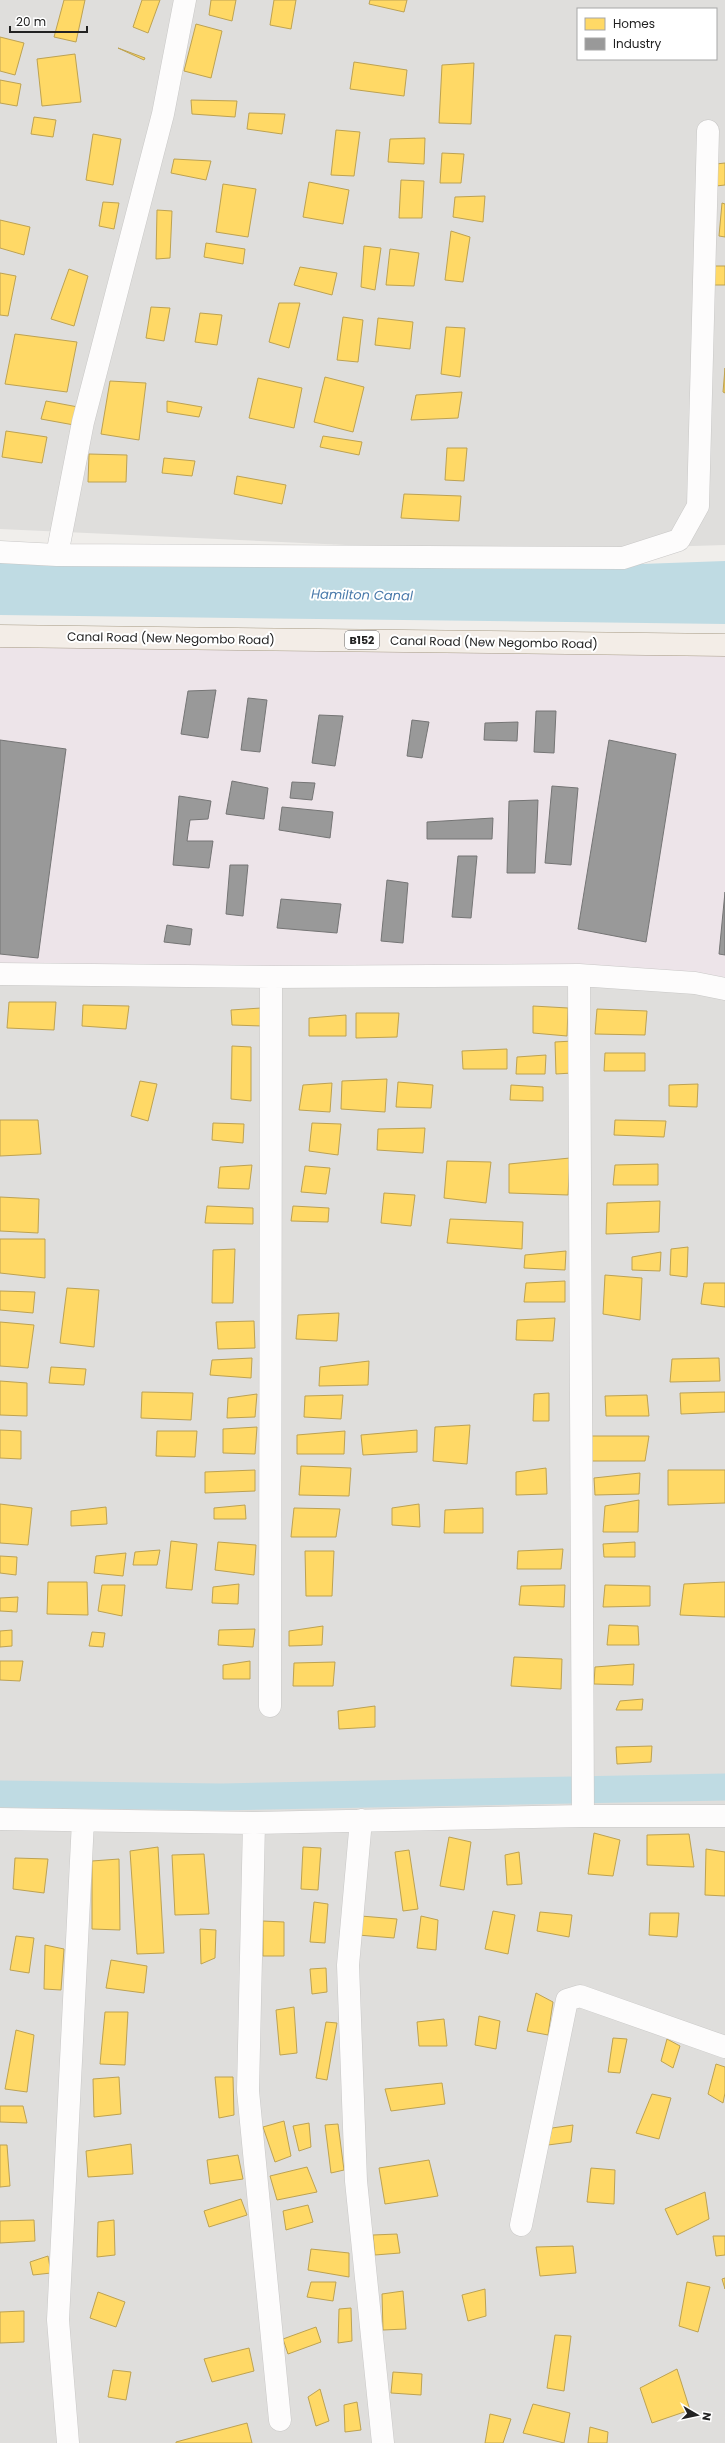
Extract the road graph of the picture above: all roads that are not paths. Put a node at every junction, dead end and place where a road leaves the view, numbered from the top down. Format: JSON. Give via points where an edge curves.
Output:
{"nodes":[{"id":1,"x":185,"y":0,"type":"edge"},
{"id":2,"x":708,"y":131,"type":"dead end"},
{"id":3,"x":0,"y":552,"type":"edge"},
{"id":4,"x":57,"y":555,"type":"junction"},
{"id":5,"x":0,"y":636,"type":"edge"},
{"id":6,"x":725,"y":645,"type":"edge"},
{"id":7,"x":0,"y":974,"type":"edge"},
{"id":8,"x":579,"y":975,"type":"junction"},
{"id":9,"x":271,"y":977,"type":"junction"},
{"id":10,"x":725,"y":989,"type":"edge"},
{"id":11,"x":270,"y":1706,"type":"dead end"},
{"id":12,"x":583,"y":1810,"type":"junction"},
{"id":13,"x":725,"y":1816,"type":"edge"},
{"id":14,"x":0,"y":1819,"type":"edge"},
{"id":15,"x":361,"y":1820,"type":"junction"},
{"id":16,"x":83,"y":1821,"type":"junction"},
{"id":17,"x":254,"y":1823,"type":"junction"},
{"id":18,"x":725,"y":2047,"type":"edge"},
{"id":19,"x":521,"y":2225,"type":"dead end"},
{"id":20,"x":280,"y":2420,"type":"dead end"},
{"id":21,"x":68,"y":2443,"type":"edge"},
{"id":22,"x":383,"y":2443,"type":"edge"}],
"edges":[{"from":1,"to":4,"type":"street","via":[[163,114],[83,422]]},
{"from":2,"to":4,"type":"street","via":[[698,506],[679,540],[623,558]]},
{"from":3,"to":4,"type":"street"},
{"from":5,"to":6,"type":"main road","name":"Canal Road (New Negombo Road)","number":"B152"},
{"from":7,"to":9,"type":"street"},
{"from":8,"to":9,"type":"street"},
{"from":8,"to":10,"type":"street","via":[[695,983]]},
{"from":8,"to":12,"type":"street"},
{"from":9,"to":11,"type":"street"},
{"from":12,"to":13,"type":"street"},
{"from":12,"to":15,"type":"street"},
{"from":14,"to":16,"type":"street"},
{"from":15,"to":17,"type":"street"},
{"from":15,"to":22,"type":"street","via":[[348,1972],[356,2181]]},
{"from":16,"to":17,"type":"street"},
{"from":16,"to":21,"type":"street","via":[[58,2320]]},
{"from":17,"to":20,"type":"street","via":[[248,2090]]},
{"from":18,"to":19,"type":"street","via":[[580,1996],[567,2000]]}]}
